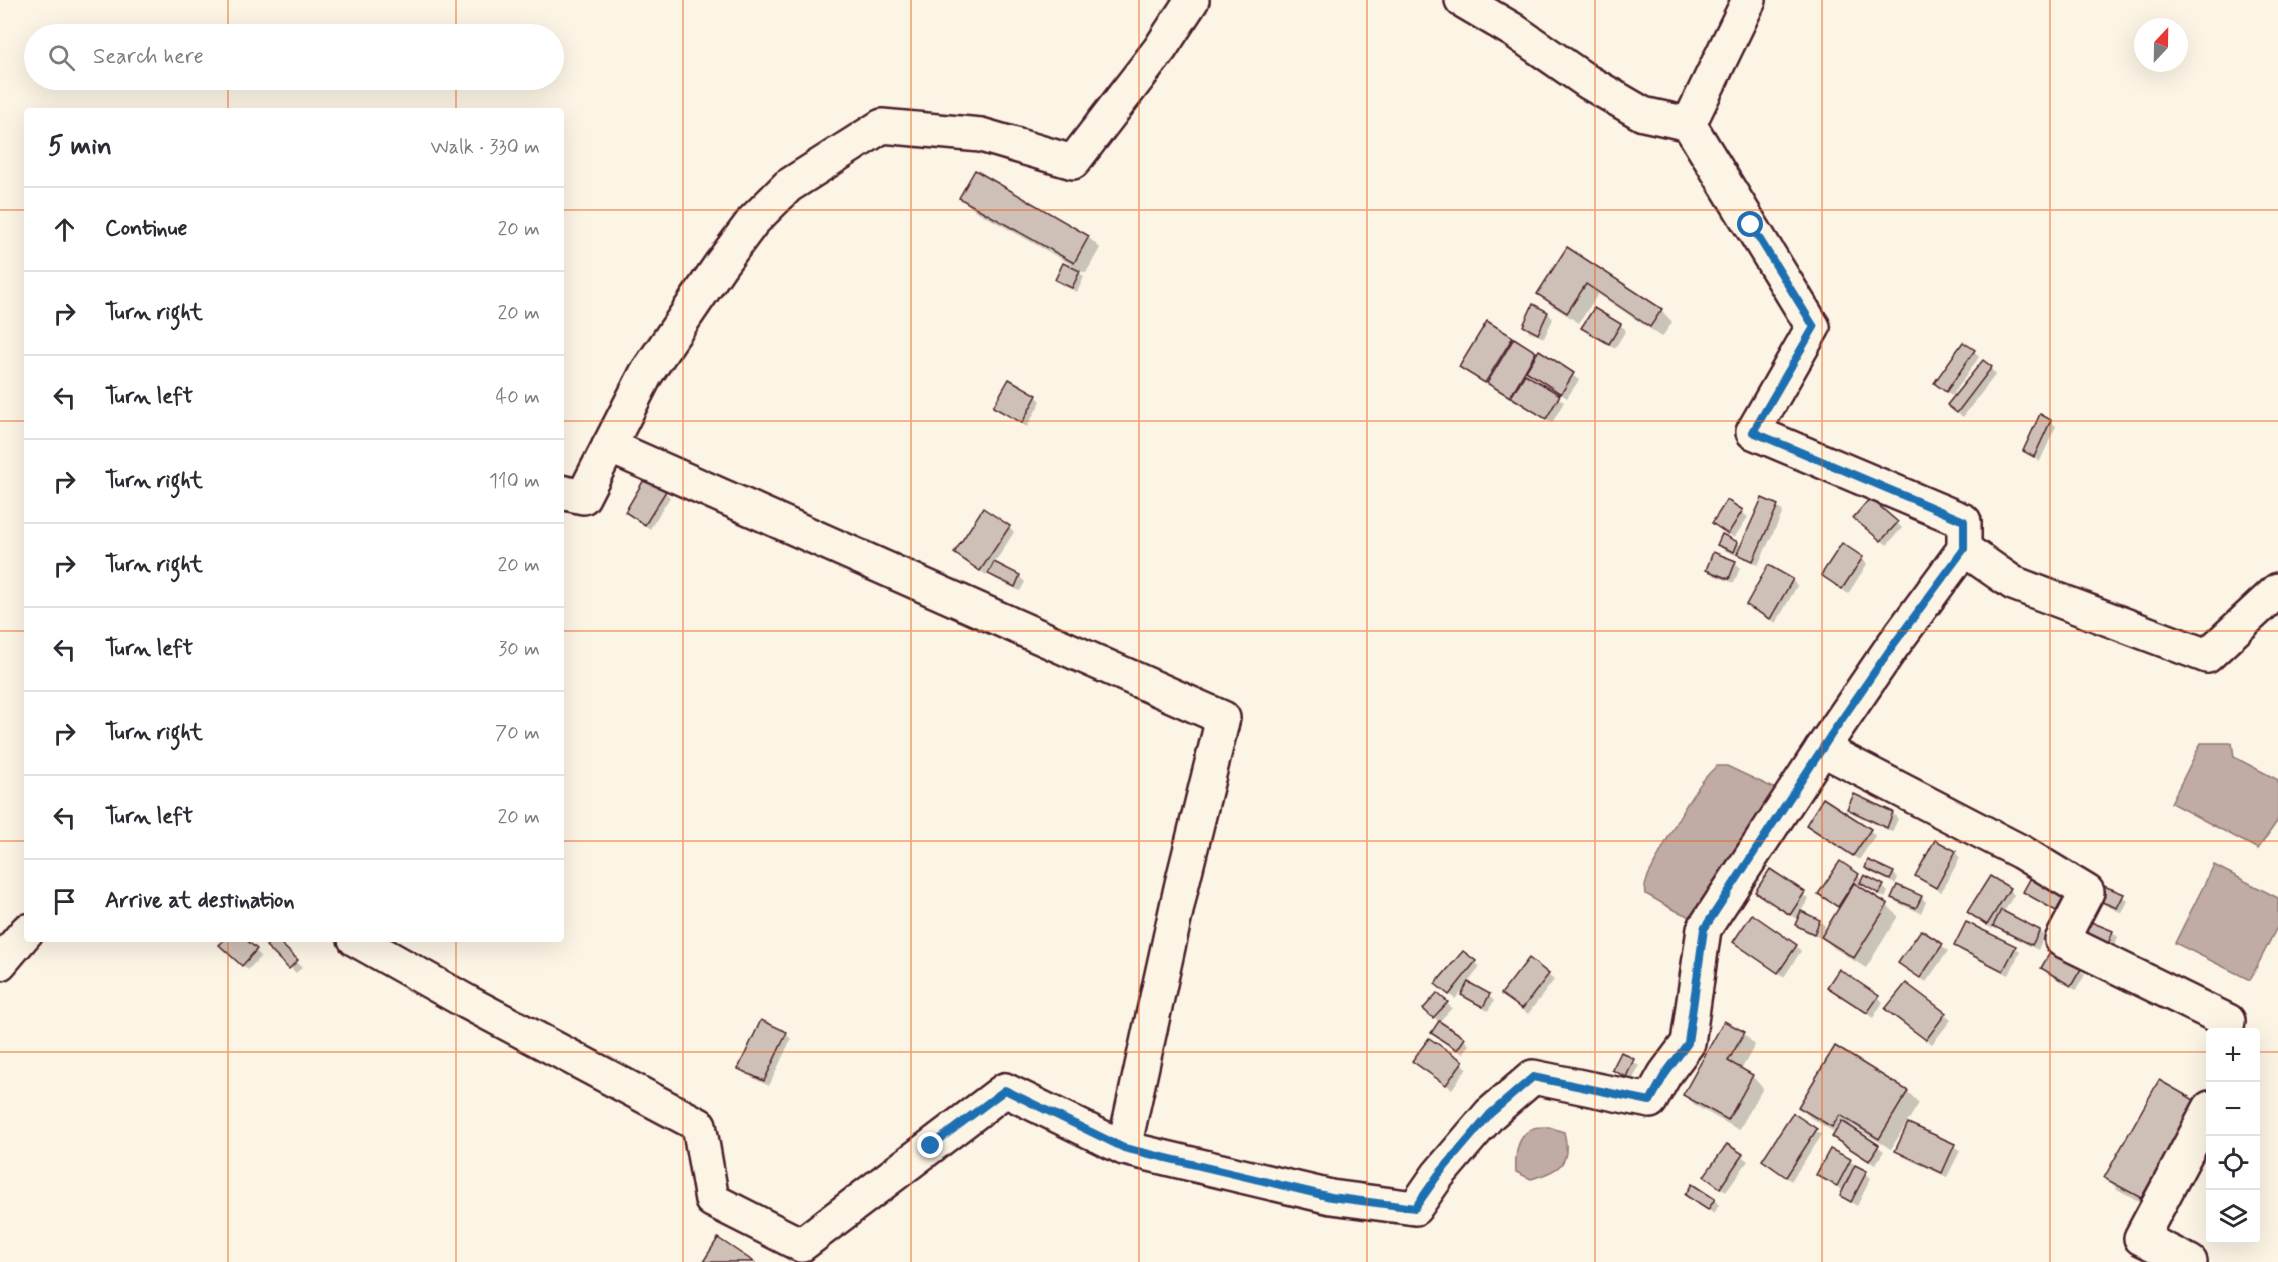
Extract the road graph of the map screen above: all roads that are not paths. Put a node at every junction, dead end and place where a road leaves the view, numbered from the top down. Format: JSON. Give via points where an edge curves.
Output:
{"nodes":[{"id":1,"x":1192,"y":0,"type":"edge"},
{"id":2,"x":1462,"y":0,"type":"edge"},
{"id":3,"x":1749,"y":0,"type":"edge"},
{"id":4,"x":1689,"y":124,"type":"junction"},
{"id":5,"x":609,"y":446,"type":"junction"},
{"id":6,"x":564,"y":493,"type":"edge"},
{"id":7,"x":1964,"y":549,"type":"junction"},
{"id":8,"x":2278,"y":590,"type":"edge"},
{"id":9,"x":1822,"y":749,"type":"junction"},
{"id":10,"x":24,"y":935,"type":"edge"},
{"id":11,"x":360,"y":942,"type":"edge"},
{"id":12,"x":0,"y":963,"type":"edge"},
{"id":13,"x":2227,"y":1028,"type":"edge"},
{"id":14,"x":2206,"y":1117,"type":"edge"},
{"id":15,"x":1124,"y":1148,"type":"junction"},
{"id":16,"x":2190,"y":1262,"type":"edge"}],
"edges":[{"from":1,"to":5,"type":"street","via":[[1160,49],[1072,162],[981,135],[882,126],[788,186],[753,221],[715,273],[646,374]]},
{"from":2,"to":4,"type":"street","via":[[1643,114]]},
{"from":3,"to":4,"type":"street"},
{"from":4,"to":7,"type":"street","via":[[1814,327],[1753,432],[1964,521]]},
{"from":5,"to":6,"type":"street","via":[[584,497]]},
{"from":5,"to":15,"type":"street","via":[[1223,718]]},
{"from":7,"to":8,"type":"street","via":[[2013,583],[2207,656]]},
{"from":7,"to":9,"type":"street"},
{"from":9,"to":13,"type":"street","via":[[2021,852],[2087,892],[2062,940],[2228,1022]]},
{"from":9,"to":15,"type":"street","via":[[1704,929],[1688,1043],[1650,1101],[1533,1077],[1490,1114],[1415,1208],[1331,1197]]},
{"from":10,"to":12,"type":"street"},
{"from":11,"to":15,"type":"street","via":[[699,1125],[712,1200],[801,1245],[1005,1090]]},
{"from":14,"to":16,"type":"street","via":[[2142,1238]]}]}
